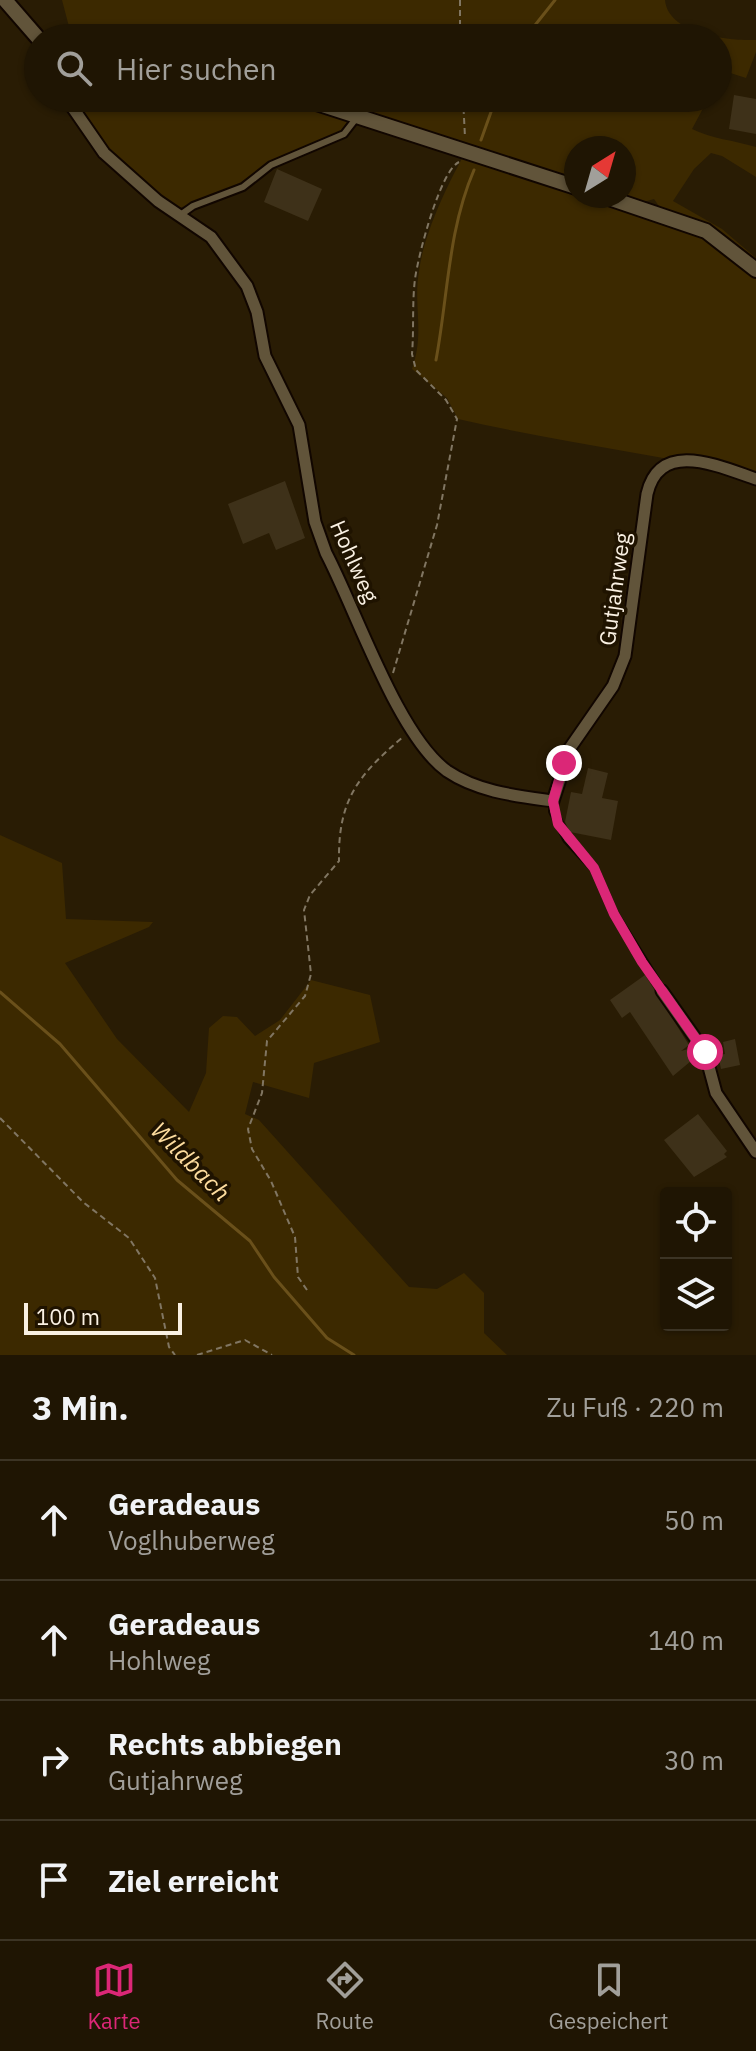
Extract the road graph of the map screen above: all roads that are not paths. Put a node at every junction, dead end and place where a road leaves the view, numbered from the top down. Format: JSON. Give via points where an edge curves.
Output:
{"nodes":[{"id":1,"x":5,"y":0,"type":"edge"},
{"id":2,"x":24,"y":24,"type":"edge"},
{"id":3,"x":76,"y":112,"type":"edge"},
{"id":4,"x":345,"y":112,"type":"edge"},
{"id":5,"x":358,"y":116,"type":"junction"},
{"id":6,"x":564,"y":183,"type":"edge"},
{"id":7,"x":636,"y":207,"type":"edge"},
{"id":8,"x":179,"y":216,"type":"junction"},
{"id":9,"x":756,"y":270,"type":"edge"},
{"id":10,"x":756,"y":479,"type":"edge"},
{"id":11,"x":553,"y":801,"type":"junction"},
{"id":12,"x":662,"y":991,"type":"joint"},
{"id":13,"x":756,"y":1152,"type":"edge"}],
"edges":[{"from":1,"to":2,"type":"street"},
{"from":3,"to":8,"type":"street","name":"Hohlweg","via":[[104,153]]},
{"from":4,"to":5,"type":"street"},
{"from":5,"to":6,"type":"street"},
{"from":5,"to":8,"type":"lane","via":[[344,134],[271,165],[243,187]]},
{"from":7,"to":9,"type":"street","via":[[706,231]]},
{"from":8,"to":11,"type":"street","name":"Hohlweg","via":[[219,246],[252,298],[265,356],[299,425],[319,534],[411,730],[432,758],[462,780],[496,792]]},
{"from":10,"to":11,"type":"street","name":"Gutjahrweg","via":[[682,461],[665,464],[653,475],[620,673],[570,748]]},
{"from":11,"to":12,"type":"lane","via":[[563,831],[594,868],[614,914]]},
{"from":12,"to":13,"type":"street","via":[[705,1052],[716,1093]]}]}
